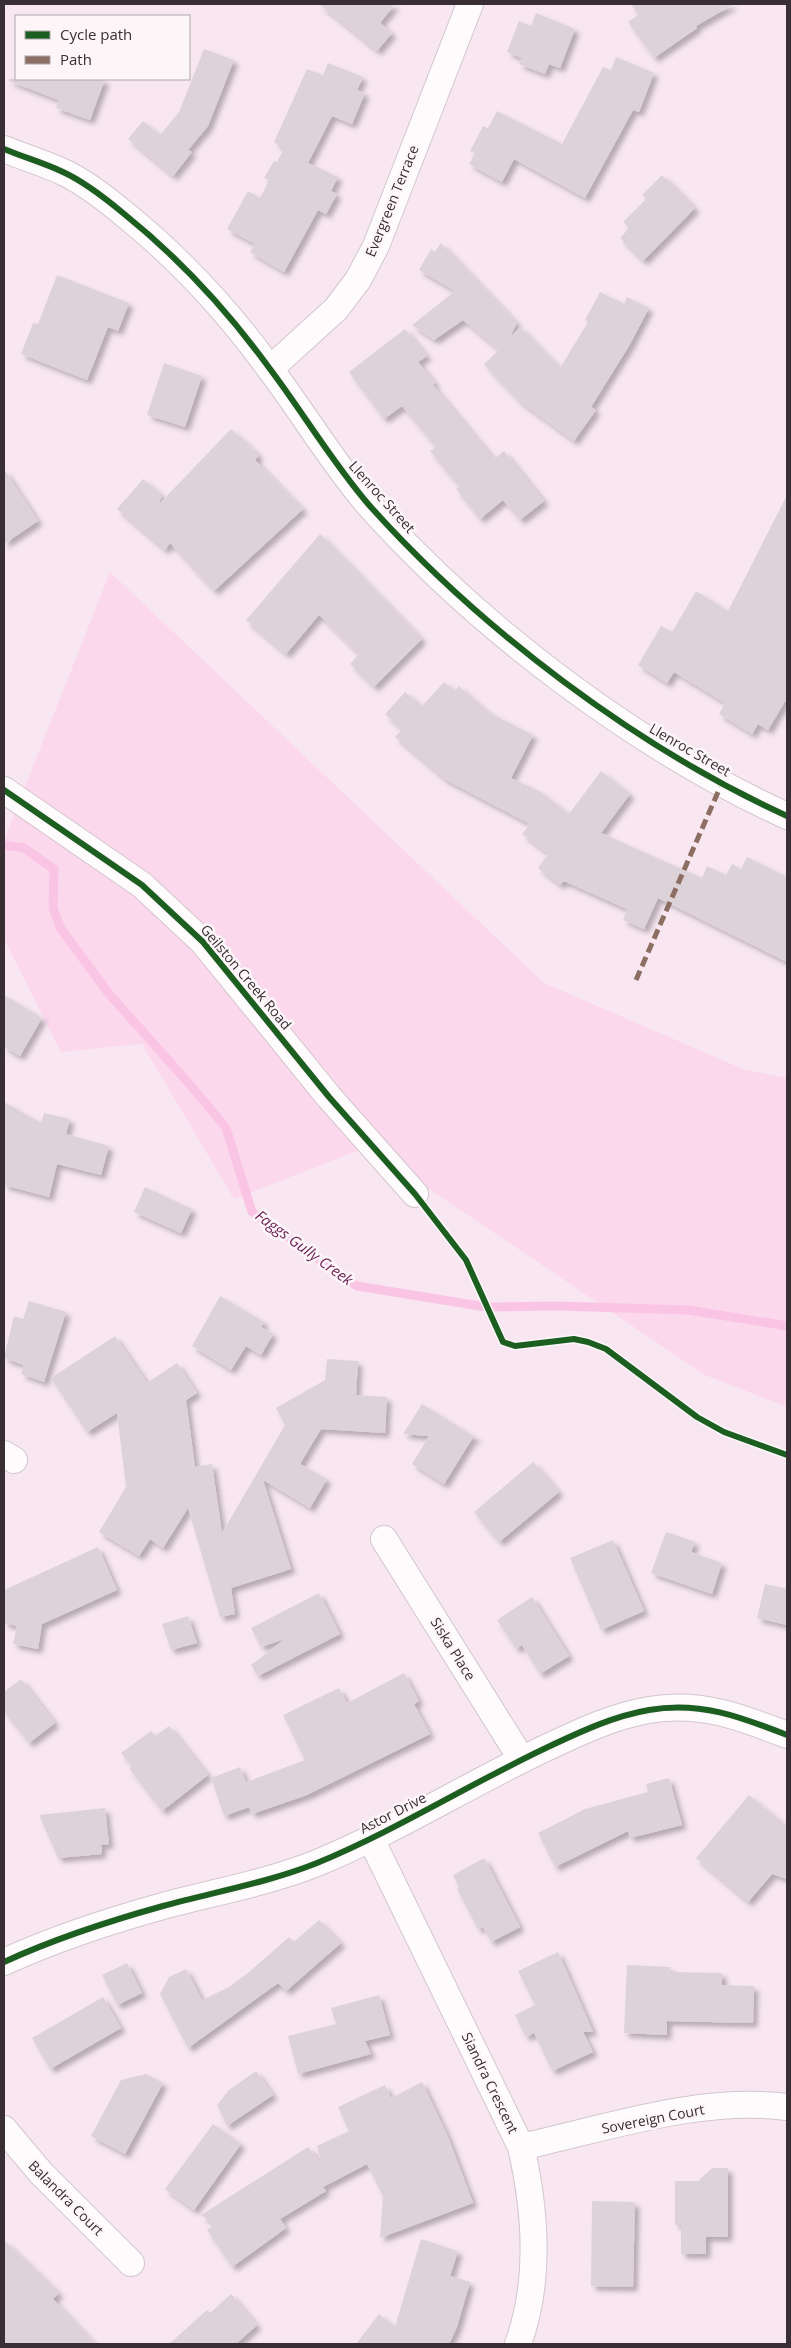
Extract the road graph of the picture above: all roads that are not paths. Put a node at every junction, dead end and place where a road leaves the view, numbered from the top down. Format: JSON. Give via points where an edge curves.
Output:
{"nodes":[{"id":1,"x":470,"y":4,"type":"edge"},
{"id":2,"x":4,"y":149,"type":"edge"},
{"id":3,"x":270,"y":369,"type":"junction"},
{"id":4,"x":4,"y":790,"type":"edge"},
{"id":5,"x":787,"y":815,"type":"edge"},
{"id":6,"x":415,"y":1194,"type":"dead end"},
{"id":7,"x":384,"y":1539,"type":"dead end"},
{"id":8,"x":787,"y":1735,"type":"edge"},
{"id":9,"x":522,"y":1760,"type":"junction"},
{"id":10,"x":371,"y":1839,"type":"junction"},
{"id":11,"x":4,"y":1962,"type":"edge"},
{"id":12,"x":787,"y":2107,"type":"edge"},
{"id":13,"x":4,"y":2129,"type":"edge"},
{"id":14,"x":521,"y":2147,"type":"junction"},
{"id":15,"x":131,"y":2264,"type":"dead end"},
{"id":16,"x":518,"y":2344,"type":"edge"}],
"edges":[{"from":1,"to":3,"type":"street","name":"Evergreen Terrace","via":[[367,263],[336,309]]},
{"from":2,"to":3,"type":"street","name":"Llenroc Street","via":[[64,172],[140,226],[217,302]]},
{"from":3,"to":5,"type":"street","name":"Llenroc Street","via":[[333,461],[370,505],[428,566],[497,628],[644,739]]},
{"from":4,"to":6,"type":"street","name":"Geilston Creek Road","via":[[142,885],[204,942],[329,1097]]},
{"from":7,"to":9,"type":"street","name":"Siska Place"},
{"from":8,"to":9,"type":"street","name":"Astor Drive","via":[[734,1714],[691,1707],[650,1710],[612,1718]]},
{"from":9,"to":10,"type":"street","name":"Astor Drive"},
{"from":10,"to":11,"type":"street","name":"Astor Drive","via":[[314,1864],[92,1927]]},
{"from":10,"to":14,"type":"street","name":"Siandra Crescent"},
{"from":12,"to":14,"type":"street","name":"Sovereign Court","via":[[727,2106],[667,2114]]},
{"from":13,"to":15,"type":"street","name":"Balandra Court","via":[[41,2173]]},
{"from":14,"to":16,"type":"street","name":"Siandra Crescent","via":[[531,2189],[534,2241],[526,2323]]}]}
